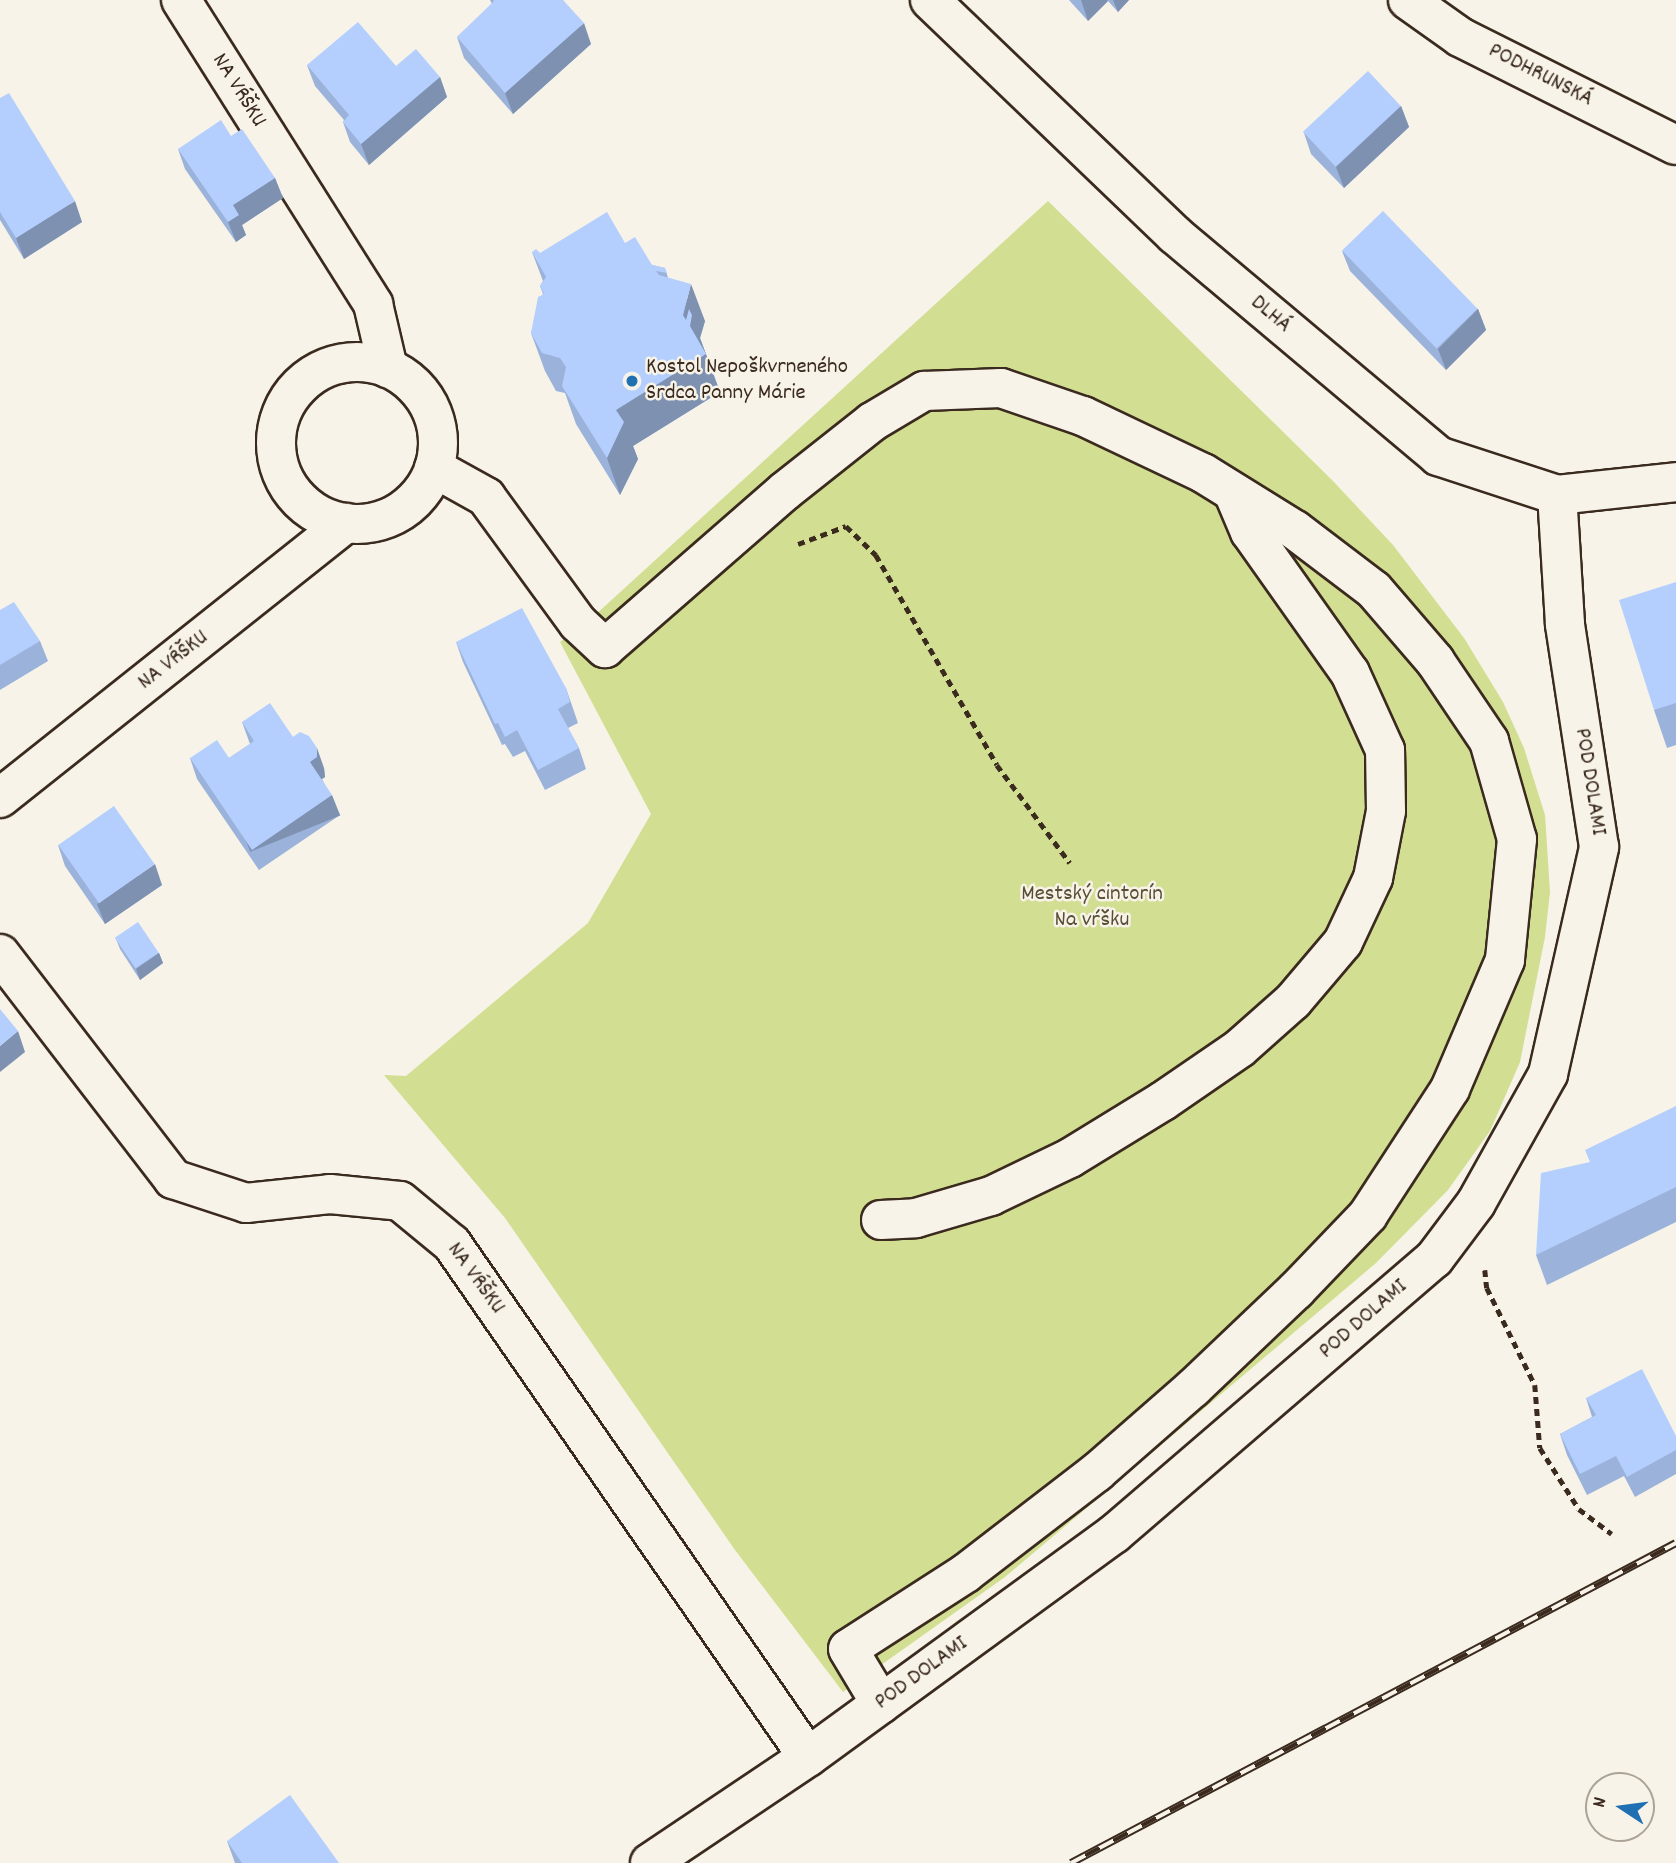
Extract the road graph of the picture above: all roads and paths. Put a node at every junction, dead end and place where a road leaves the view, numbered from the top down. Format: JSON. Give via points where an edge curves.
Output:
{"nodes":[{"id":1,"x":181,"y":0,"type":"edge"},
{"id":2,"x":930,"y":0,"type":"edge"},
{"id":3,"x":1408,"y":0,"type":"edge"},
{"id":4,"x":1676,"y":145,"type":"edge"},
{"id":5,"x":388,"y":368,"type":"junction"},
{"id":6,"x":434,"y":468,"type":"junction"},
{"id":7,"x":1676,"y":482,"type":"edge"},
{"id":8,"x":1233,"y":492,"type":"junction"},
{"id":9,"x":1557,"y":495,"type":"junction"},
{"id":10,"x":346,"y":523,"type":"junction"},
{"id":11,"x":797,"y":544,"type":"dead end"},
{"id":12,"x":0,"y":798,"type":"edge"},
{"id":13,"x":1070,"y":863,"type":"dead end"},
{"id":14,"x":0,"y":954,"type":"edge"},
{"id":15,"x":1476,"y":1203,"type":"junction"},
{"id":16,"x":881,"y":1220,"type":"dead end"},
{"id":17,"x":1612,"y":1534,"type":"dead end"},
{"id":18,"x":881,"y":1704,"type":"junction"},
{"id":19,"x":808,"y":1757,"type":"junction"},
{"id":20,"x":650,"y":1863,"type":"edge"}],
"edges":[{"from":1,"to":5,"type":"street","name":"NA VŔŠKU","via":[[373,304]]},
{"from":2,"to":9,"type":"street","name":"DLHÁ","via":[[1175,235],[1438,456]]},
{"from":3,"to":4,"type":"street","name":"PODHRUNSKÁ","via":[[1460,37]]},
{"from":5,"to":6,"type":"street","via":[[405,377],[429,406],[438,446]]},
{"from":5,"to":10,"type":"street","via":[[358,361],[328,366],[302,382],[284,407],[275,437],[279,467],[293,494],[317,514]]},
{"from":6,"to":8,"type":"street","via":[[486,497],[578,623],[605,648],[785,491],[872,422],[924,391],[1001,388],[1083,416]]},
{"from":6,"to":10,"type":"street","via":[[416,496],[390,516],[369,523]]},
{"from":7,"to":9,"type":"street","name":"DLHÁ"},
{"from":8,"to":16,"type":"street","via":[[1250,532],[1350,673],[1385,750],[1386,811],[1373,878],[1348,931],[1293,1001],[1240,1048],[1163,1101],[1070,1158],[991,1196],[916,1218]]},
{"from":8,"to":18,"type":"street","via":[[1295,530],[1374,590],[1435,661],[1489,741],[1517,839],[1505,960],[1450,1089],[1368,1215],[1193,1388],[1097,1472],[966,1573],[848,1649]]},
{"from":9,"to":15,"type":"street","name":"POD DOLAMI","via":[[1565,624],[1599,847],[1548,1074]]},
{"from":10,"to":12,"type":"street","name":"NA VŔŠKU"},
{"from":11,"to":13,"type":"path","via":[[846,526],[876,555],[997,765]]},
{"from":14,"to":19,"type":"street","name":"NA VŔŠKU","via":[[173,1178],[246,1203],[330,1194],[400,1202],[452,1244]]},
{"from":15,"to":17,"type":"path","via":[[1487,1288],[1535,1385],[1540,1448],[1579,1509]]},
{"from":15,"to":18,"type":"street","name":"POD DOLAMI","via":[[1434,1259],[1114,1534]]},
{"from":18,"to":19,"type":"street","name":"POD DOLAMI"},
{"from":19,"to":20,"type":"street","name":"POD DOLAMI"}]}
